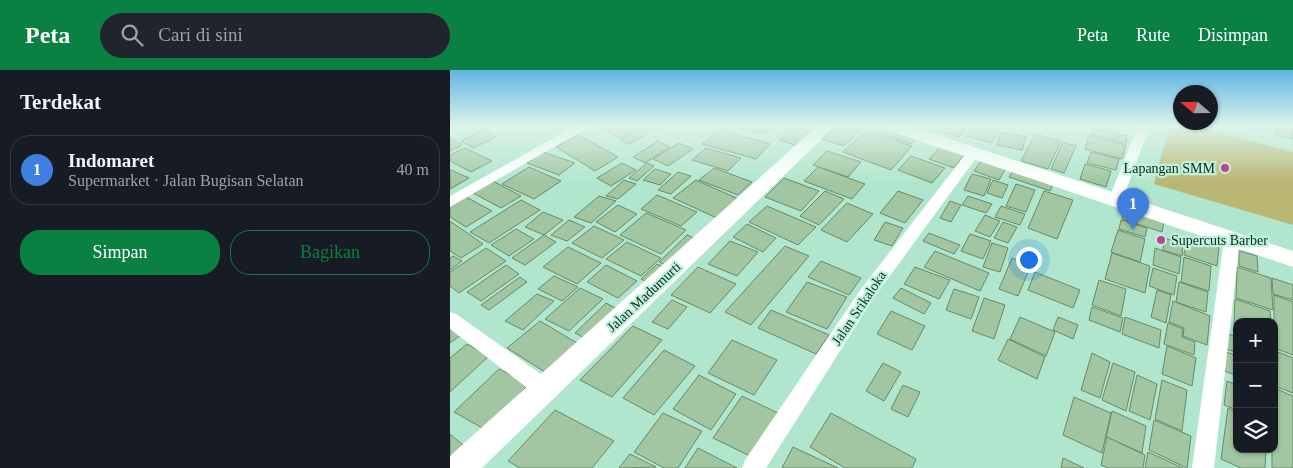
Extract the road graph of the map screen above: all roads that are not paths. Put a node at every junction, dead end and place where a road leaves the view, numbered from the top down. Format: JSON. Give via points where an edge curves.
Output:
{"nodes":[{"id":1,"x":539,"y":145,"type":"edge"},
{"id":2,"x":551,"y":145,"type":"edge"},
{"id":3,"x":807,"y":145,"type":"edge"},
{"id":4,"x":946,"y":145,"type":"edge"},
{"id":5,"x":1137,"y":145,"type":"edge"},
{"id":6,"x":973,"y":154,"type":"junction"},
{"id":7,"x":450,"y":194,"type":"edge"},
{"id":8,"x":1115,"y":201,"type":"junction"},
{"id":9,"x":450,"y":202,"type":"edge"},
{"id":10,"x":1232,"y":239,"type":"junction"},
{"id":11,"x":1293,"y":259,"type":"edge"},
{"id":12,"x":450,"y":319,"type":"edge"},
{"id":13,"x":545,"y":389,"type":"junction"},
{"id":14,"x":460,"y":468,"type":"edge"},
{"id":15,"x":754,"y":468,"type":"edge"},
{"id":16,"x":1203,"y":468,"type":"edge"}],
"edges":[{"from":1,"to":7,"type":"street"},
{"from":2,"to":9,"type":"street"},
{"from":3,"to":13,"type":"street","name":"Jalan Madumurti"},
{"from":4,"to":6,"type":"street"},
{"from":5,"to":8,"type":"street"},
{"from":6,"to":8,"type":"street"},
{"from":6,"to":15,"type":"street","name":"Jalan Srikaloka","via":[[867,294]]},
{"from":8,"to":10,"type":"street"},
{"from":10,"to":11,"type":"street"},
{"from":10,"to":16,"type":"street"},
{"from":12,"to":13,"type":"street"},
{"from":13,"to":14,"type":"street","name":"Jalan Madumurti"}]}
